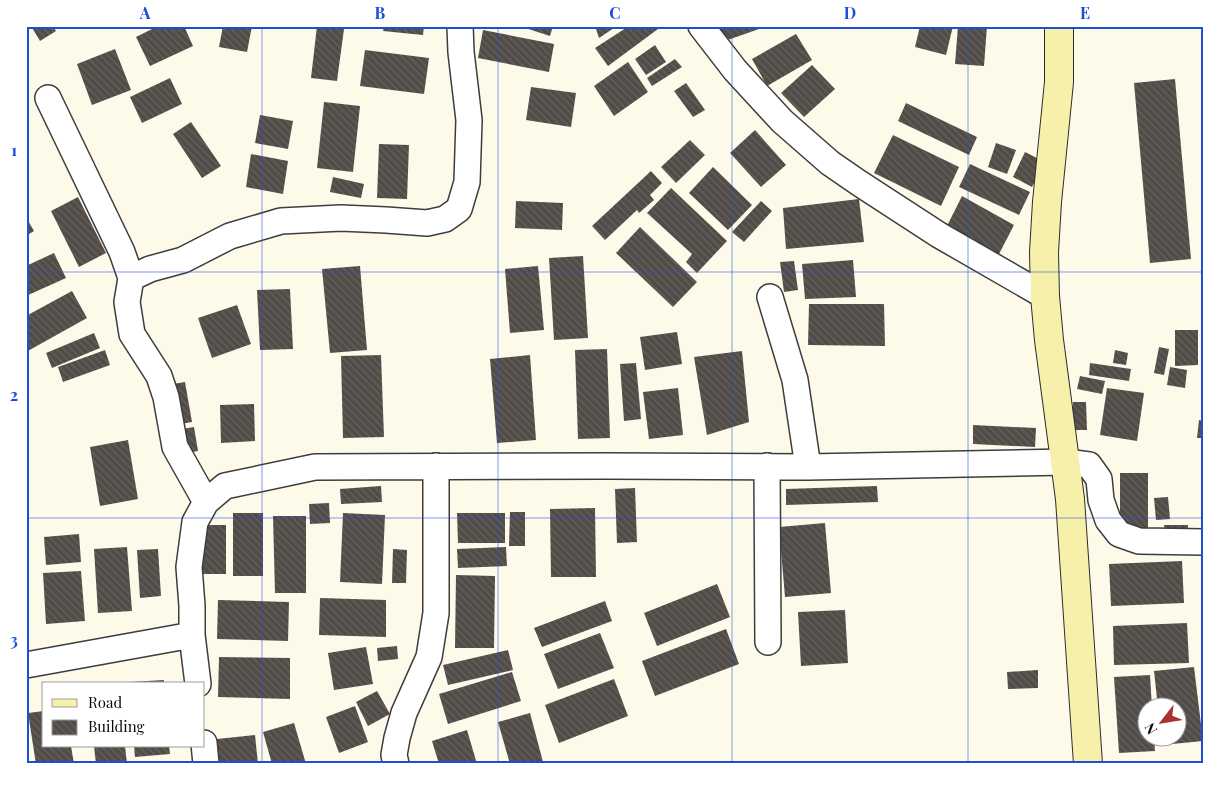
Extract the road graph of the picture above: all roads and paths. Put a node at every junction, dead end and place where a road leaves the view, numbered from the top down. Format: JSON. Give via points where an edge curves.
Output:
{"nodes":[{"id":1,"x":460,"y":26,"type":"edge"},
{"id":2,"x":701,"y":26,"type":"edge"},
{"id":3,"x":1059,"y":26,"type":"edge"},
{"id":4,"x":48,"y":98,"type":"dead end"},
{"id":5,"x":131,"y":278,"type":"junction"},
{"id":6,"x":1045,"y":296,"type":"junction"},
{"id":7,"x":770,"y":297,"type":"dead end"},
{"id":8,"x":1066,"y":462,"type":"junction"},
{"id":9,"x":436,"y":466,"type":"junction"},
{"id":10,"x":767,"y":466,"type":"junction"},
{"id":11,"x":808,"y":467,"type":"junction"},
{"id":12,"x":206,"y":502,"type":"junction"},
{"id":13,"x":1204,"y":542,"type":"edge"},
{"id":14,"x":192,"y":635,"type":"junction"},
{"id":15,"x":768,"y":642,"type":"dead end"},
{"id":16,"x":26,"y":665,"type":"edge"},
{"id":17,"x":198,"y":682,"type":"edge"},
{"id":18,"x":204,"y":748,"type":"edge"},
{"id":19,"x":206,"y":764,"type":"edge"},
{"id":20,"x":396,"y":764,"type":"edge"},
{"id":21,"x":1088,"y":764,"type":"edge"}],
"edges":[{"from":1,"to":5,"type":"street","via":[[469,120],[468,182],[459,209],[445,219],[427,223],[341,218],[281,221],[230,236],[183,260]]},
{"from":2,"to":6,"type":"street","via":[[735,70],[782,121],[830,163],[939,235]]},
{"from":3,"to":6,"type":"street","via":[[1059,82],[1044,252]]},
{"from":4,"to":5,"type":"street","via":[[122,252]]},
{"from":5,"to":12,"type":"street","via":[[127,302],[132,334],[159,376],[175,447]]},
{"from":6,"to":8,"type":"street"},
{"from":7,"to":11,"type":"street","via":[[795,380]]},
{"from":8,"to":11,"type":"street"},
{"from":8,"to":13,"type":"street","via":[[1089,465],[1099,479],[1101,500],[1108,520],[1119,534],[1139,541]]},
{"from":8,"to":21,"type":"street"},
{"from":9,"to":10,"type":"street"},
{"from":9,"to":12,"type":"street","via":[[315,467],[225,486]]},
{"from":9,"to":20,"type":"street","via":[[436,613],[430,657],[404,714],[397,738]]},
{"from":10,"to":11,"type":"street"},
{"from":10,"to":15,"type":"street"},
{"from":12,"to":14,"type":"street","via":[[195,522],[189,567]]},
{"from":14,"to":16,"type":"street"},
{"from":14,"to":17,"type":"street"},
{"from":18,"to":19,"type":"street"}]}
